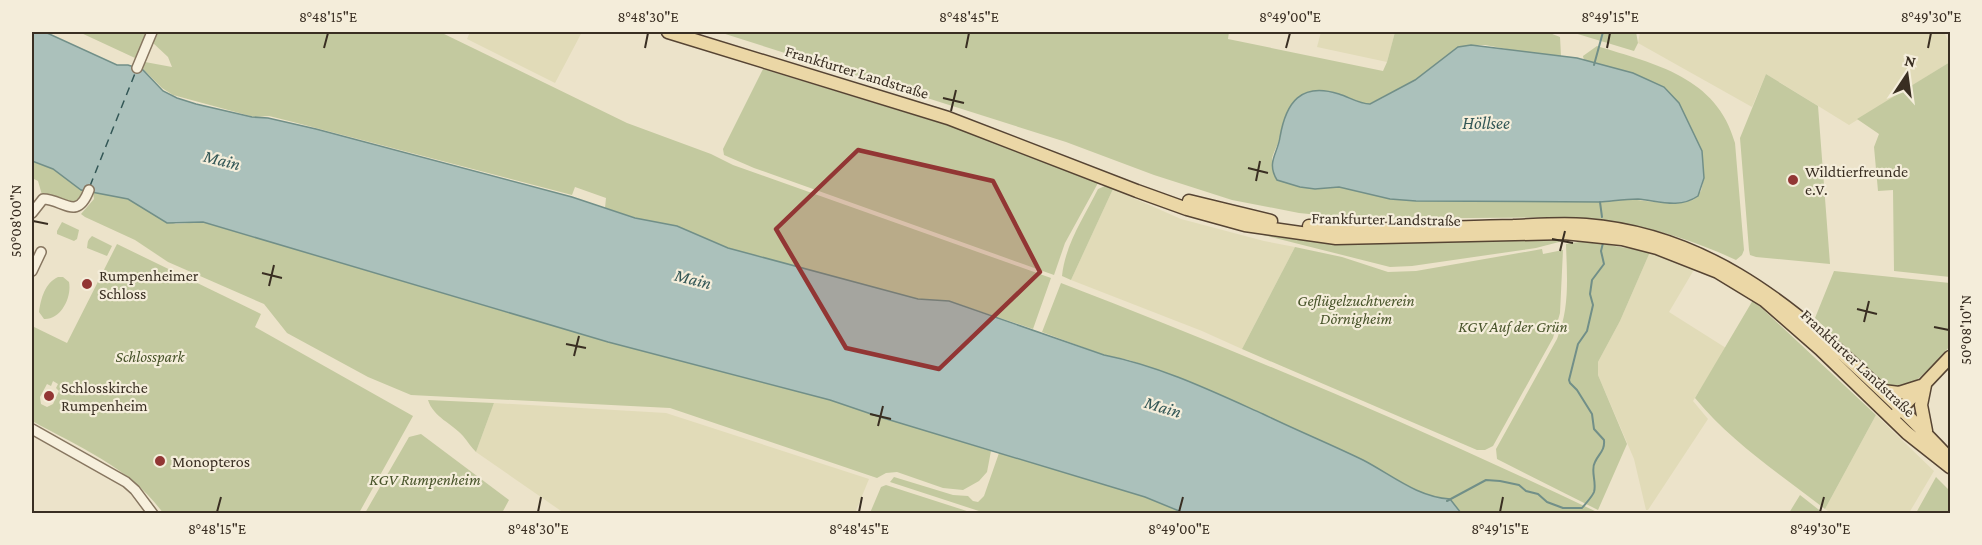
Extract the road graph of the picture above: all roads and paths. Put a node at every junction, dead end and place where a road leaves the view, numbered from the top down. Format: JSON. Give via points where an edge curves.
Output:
{"nodes":[{"id":1,"x":152,"y":32,"type":"edge"},
{"id":2,"x":668,"y":32,"type":"edge"},
{"id":3,"x":697,"y":32,"type":"edge"},
{"id":4,"x":137,"y":68,"type":"dead end"},
{"id":5,"x":89,"y":190,"type":"dead end"},
{"id":6,"x":35,"y":199,"type":"edge"},
{"id":7,"x":32,"y":213,"type":"edge"},
{"id":8,"x":41,"y":252,"type":"dead end"},
{"id":9,"x":32,"y":271,"type":"edge"},
{"id":10,"x":1950,"y":357,"type":"edge"},
{"id":11,"x":1925,"y":385,"type":"junction"},
{"id":12,"x":1882,"y":391,"type":"junction"},
{"id":13,"x":1896,"y":413,"type":"junction"},
{"id":14,"x":32,"y":429,"type":"edge"},
{"id":15,"x":1928,"y":435,"type":"junction"},
{"id":16,"x":1950,"y":460,"type":"edge"},
{"id":17,"x":1950,"y":467,"type":"edge"},
{"id":18,"x":153,"y":513,"type":"edge"}],
"edges":[{"from":1,"to":4,"type":"street"},
{"from":2,"to":13,"type":"main road","name":"Frankfurter Landstraße","via":[[948,118],[1163,201],[1245,225],[1336,237],[1564,232],[1657,248],[1718,272],[1764,300]]},
{"from":3,"to":12,"type":"main road","name":"Frankfurter Landstraße","via":[[949,110],[1150,188],[1247,216],[1343,229],[1563,224],[1645,235],[1705,257],[1761,287],[1808,322]]},
{"from":5,"to":6,"type":"street","via":[[84,201],[74,207]]},
{"from":6,"to":7,"type":"street"},
{"from":8,"to":9,"type":"street"},
{"from":10,"to":11,"type":"main road"},
{"from":11,"to":12,"type":"main road","via":[[1899,393]]},
{"from":11,"to":13,"type":"main road"},
{"from":11,"to":15,"type":"main road","via":[[1921,414]]},
{"from":12,"to":13,"type":"main road","name":"Frankfurter Landstraße"},
{"from":13,"to":15,"type":"main road","name":"Frankfurter Landstraße"},
{"from":13,"to":17,"type":"main road","name":"Frankfurter Landstraße","via":[[1907,433]]},
{"from":14,"to":18,"type":"street","via":[[126,482]]},
{"from":15,"to":16,"type":"main road","name":"Frankfurter Landstraße"}]}
